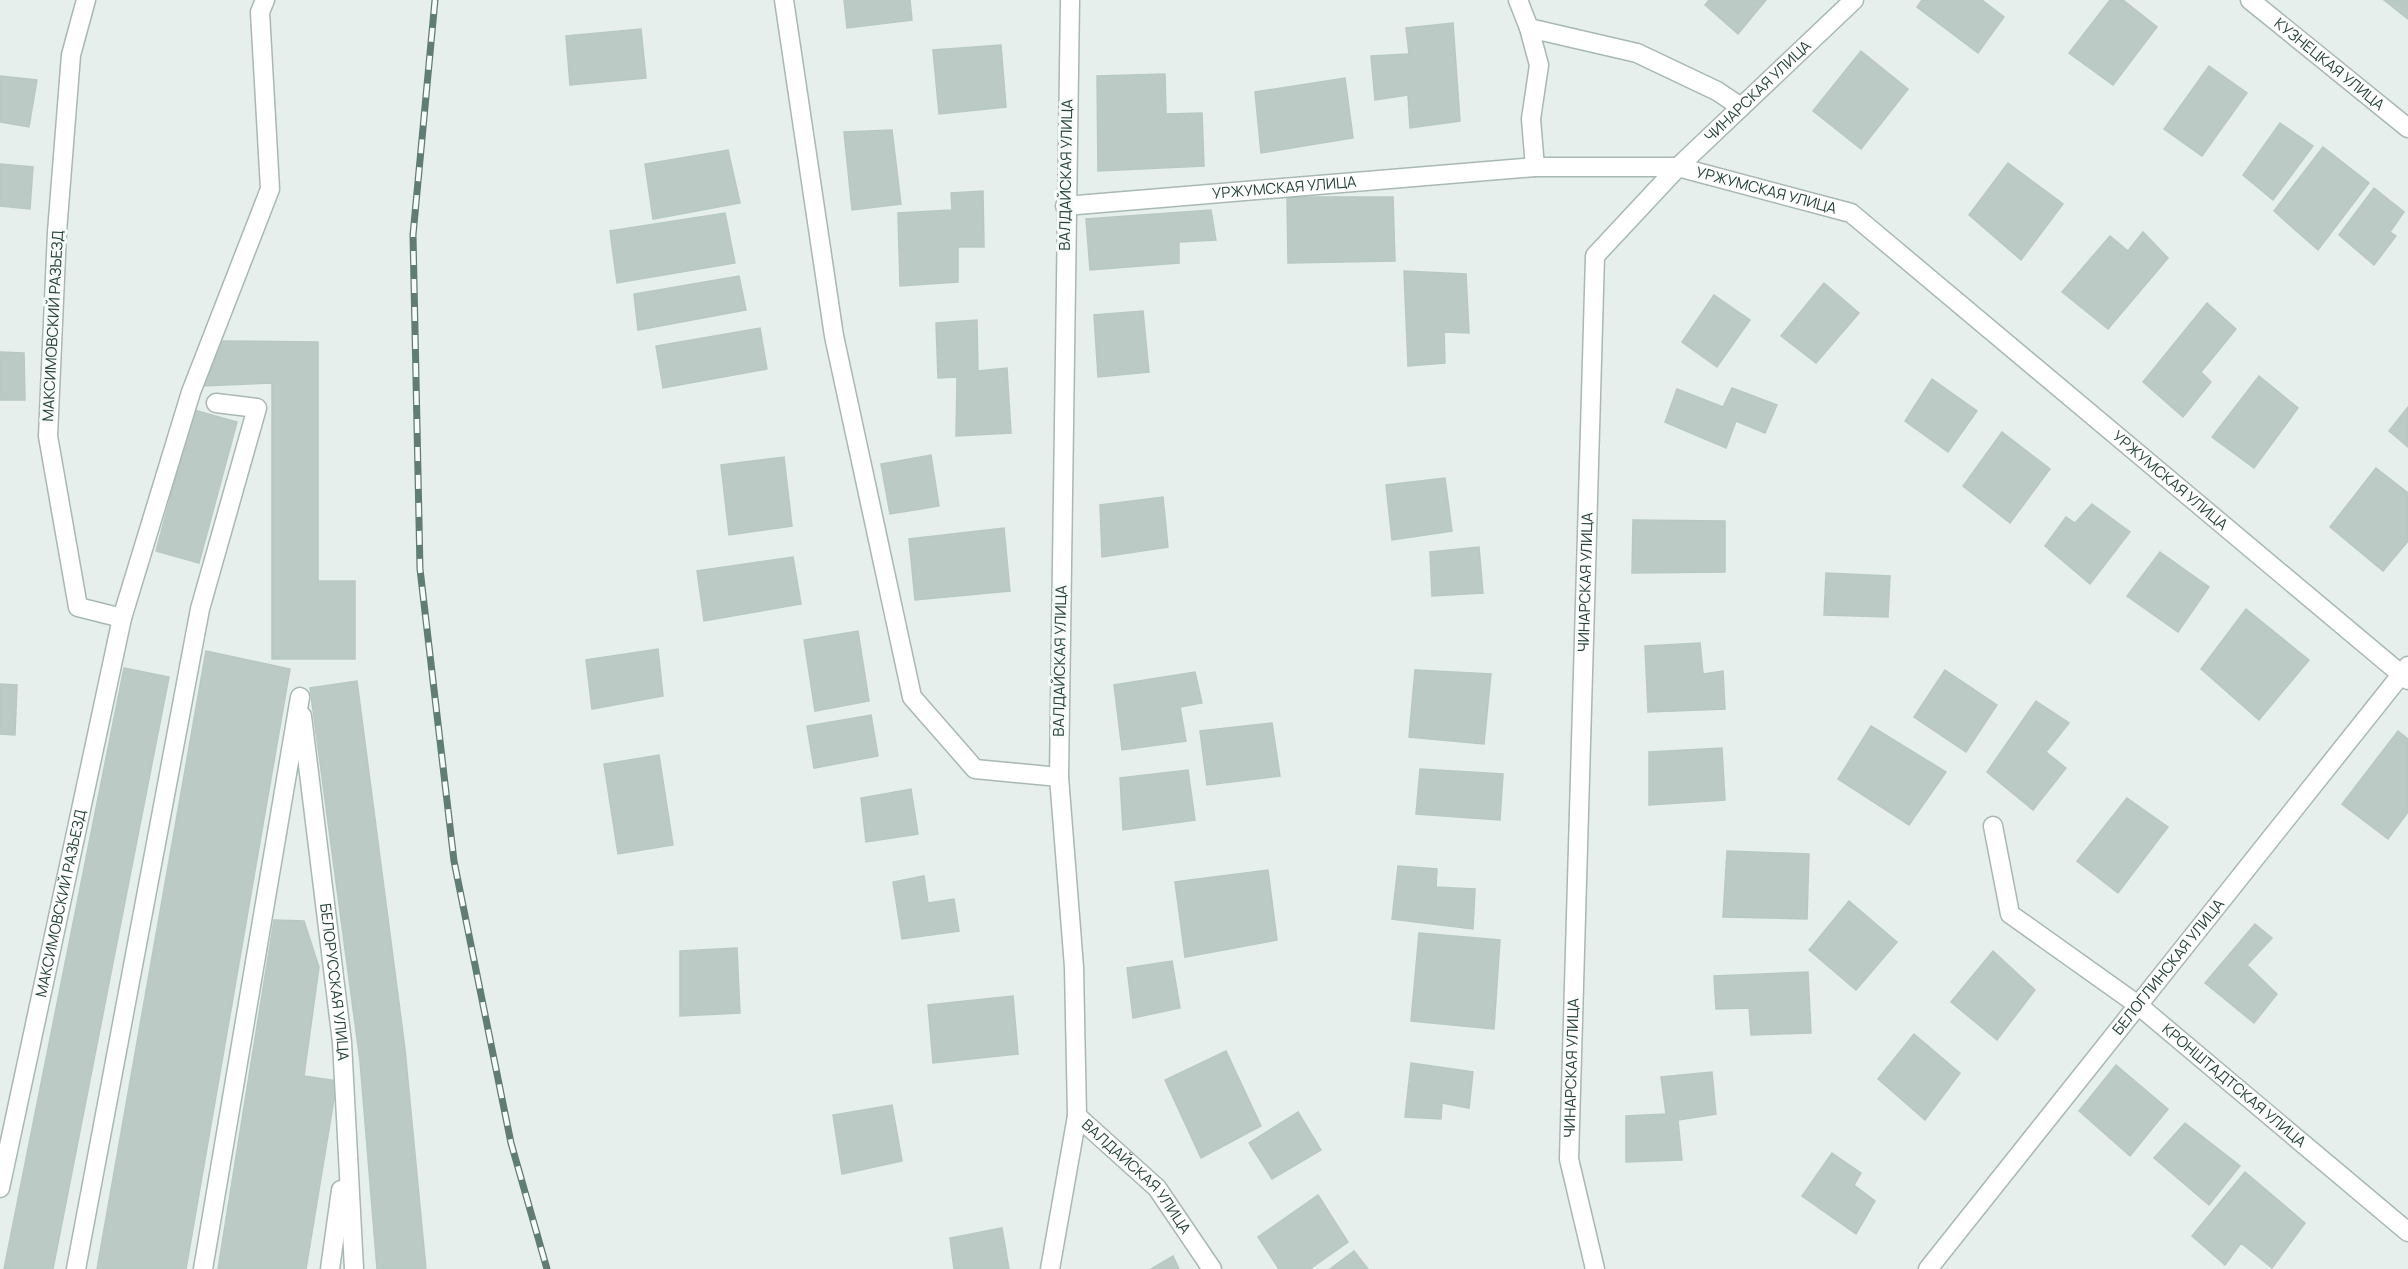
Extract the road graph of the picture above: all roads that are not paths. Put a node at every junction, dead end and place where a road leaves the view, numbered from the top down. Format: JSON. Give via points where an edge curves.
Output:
{"nodes":[{"id":1,"x":86,"y":0,"type":"edge"},
{"id":2,"x":265,"y":0,"type":"edge"},
{"id":3,"x":784,"y":0,"type":"edge"},
{"id":4,"x":1070,"y":0,"type":"edge"},
{"id":5,"x":1518,"y":0,"type":"edge"},
{"id":6,"x":1854,"y":0,"type":"edge"},
{"id":7,"x":2250,"y":0,"type":"edge"},
{"id":8,"x":1529,"y":28,"type":"junction"},
{"id":9,"x":1741,"y":107,"type":"junction"},
{"id":10,"x":2408,"y":128,"type":"edge"},
{"id":11,"x":1534,"y":167,"type":"junction"},
{"id":12,"x":1678,"y":167,"type":"junction"},
{"id":13,"x":1065,"y":206,"type":"junction"},
{"id":14,"x":216,"y":403,"type":"dead end"},
{"id":15,"x":122,"y":618,"type":"junction"},
{"id":16,"x":2406,"y":674,"type":"edge"},
{"id":17,"x":1059,"y":777,"type":"junction"},
{"id":18,"x":1993,"y":826,"type":"dead end"},
{"id":19,"x":2138,"y":1005,"type":"junction"},
{"id":20,"x":1077,"y":1116,"type":"junction"},
{"id":21,"x":347,"y":1150,"type":"junction"},
{"id":22,"x":0,"y":1188,"type":"edge"},
{"id":23,"x":2408,"y":1232,"type":"edge"},
{"id":24,"x":76,"y":1269,"type":"edge"},
{"id":25,"x":203,"y":1269,"type":"edge"},
{"id":26,"x":330,"y":1269,"type":"edge"},
{"id":27,"x":354,"y":1269,"type":"edge"},
{"id":28,"x":1050,"y":1269,"type":"edge"},
{"id":29,"x":1212,"y":1269,"type":"edge"},
{"id":30,"x":1595,"y":1269,"type":"edge"},
{"id":31,"x":1928,"y":1269,"type":"edge"}],
"edges":[{"from":1,"to":15,"type":"street","name":"МАКСИМОВСКИЙ РАЗЪЕЗД","via":[[70,56],[48,436],[78,607]]},
{"from":2,"to":15,"type":"street","name":"МАКСИМОВСКИЙ РАЗЪЕЗД","via":[[260,12],[270,189],[191,392]]},
{"from":3,"to":17,"type":"street","via":[[834,336],[912,697],[975,769]]},
{"from":4,"to":13,"type":"street","name":"ВАЛДАЙСКАЯ УЛИЦА"},
{"from":5,"to":8,"type":"street"},
{"from":6,"to":9,"type":"street","name":"ЧИНАРСКАЯ УЛИЦА"},
{"from":7,"to":10,"type":"street","name":"КУЗНЕЦКАЯ УЛИЦА"},
{"from":8,"to":9,"type":"street","via":[[1637,53],[1717,91]]},
{"from":8,"to":11,"type":"street","via":[[1539,65],[1531,119]]},
{"from":9,"to":12,"type":"street","name":"ЧИНАРСКАЯ УЛИЦА"},
{"from":11,"to":12,"type":"street","name":"УРЖУМСКАЯ УЛИЦА"},
{"from":11,"to":13,"type":"street","name":"УРЖУМСКАЯ УЛИЦА"},
{"from":12,"to":16,"type":"street","name":"УРЖУМСКАЯ УЛИЦА","via":[[1851,213]]},
{"from":12,"to":30,"type":"street","name":"ЧИНАРСКАЯ УЛИЦА","via":[[1595,256],[1569,1159]]},
{"from":13,"to":17,"type":"street","name":"ВАЛДАЙСКАЯ УЛИЦА"},
{"from":14,"to":24,"type":"street","via":[[257,408],[200,609]]},
{"from":15,"to":22,"type":"street","name":"МАКСИМОВСКИЙ РАЗЪЕЗД"},
{"from":16,"to":19,"type":"street","name":"БЕЛОГЛИНСКАЯ УЛИЦА"},
{"from":17,"to":20,"type":"street","name":"ВАЛДАЙСКАЯ УЛИЦА","via":[[1074,968]]},
{"from":18,"to":19,"type":"street","name":"КРОНШТАДТСКАЯ УЛИЦА","via":[[2010,914]]},
{"from":19,"to":23,"type":"street","name":"КРОНШТАДТСКАЯ УЛИЦА"},
{"from":19,"to":31,"type":"street","name":"БЕЛОГЛИНСКАЯ УЛИЦА"},
{"from":20,"to":28,"type":"street"},
{"from":20,"to":29,"type":"street","name":"ВАЛДАЙСКАЯ УЛИЦА","via":[[1157,1188]]},
{"from":21,"to":25,"type":"street","name":"БЕЛОРУССКАЯ УЛИЦА","via":[[342,1042],[300,697]]},
{"from":21,"to":26,"type":"street"},
{"from":21,"to":27,"type":"street","name":"БЕЛОРУССКАЯ УЛИЦА"}]}
